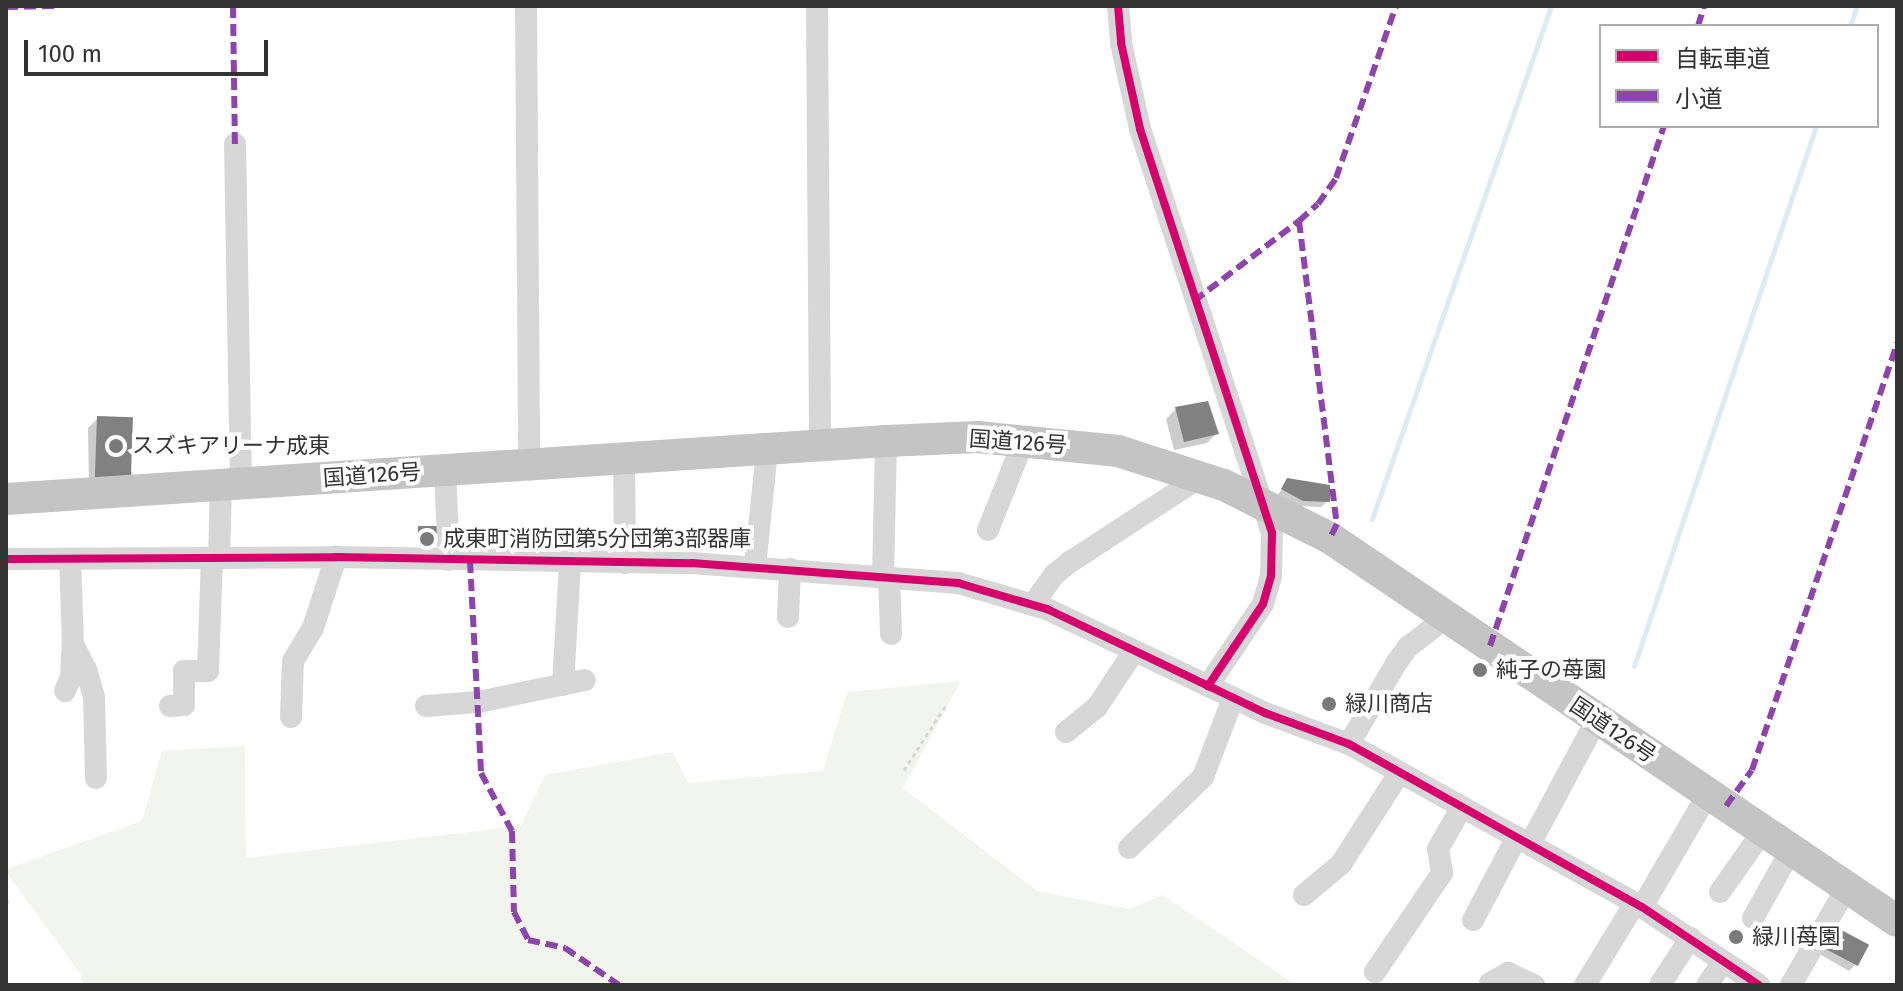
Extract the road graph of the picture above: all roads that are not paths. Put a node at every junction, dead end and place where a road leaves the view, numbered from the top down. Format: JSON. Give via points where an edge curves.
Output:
{"nodes":[{"id":1,"x":526,"y":6,"type":"edge"},
{"id":2,"x":1118,"y":6,"type":"edge"},
{"id":3,"x":817,"y":8,"type":"dead end"},
{"id":4,"x":235,"y":144,"type":"dead end"},
{"id":5,"x":1024,"y":440,"type":"junction"},
{"id":6,"x":886,"y":441,"type":"junction"},
{"id":7,"x":820,"y":447,"type":"junction"},
{"id":8,"x":767,"y":451,"type":"junction"},
{"id":9,"x":624,"y":459,"type":"junction"},
{"id":10,"x":529,"y":464,"type":"junction"},
{"id":11,"x":445,"y":470,"type":"junction"},
{"id":12,"x":1202,"y":476,"type":"junction"},
{"id":13,"x":231,"y":485,"type":"junction"},
{"id":14,"x":6,"y":499,"type":"edge"},
{"id":15,"x":1263,"y":502,"type":"junction"},
{"id":16,"x":988,"y":530,"type":"dead end"},
{"id":17,"x":336,"y":557,"type":"junction"},
{"id":18,"x":215,"y":558,"type":"junction"},
{"id":19,"x":6,"y":559,"type":"edge"},
{"id":20,"x":70,"y":559,"type":"junction"},
{"id":21,"x":449,"y":560,"type":"junction"},
{"id":22,"x":570,"y":562,"type":"junction"},
{"id":23,"x":625,"y":563,"type":"junction"},
{"id":24,"x":755,"y":567,"type":"junction"},
{"id":25,"x":790,"y":569,"type":"junction"},
{"id":26,"x":886,"y":576,"type":"junction"},
{"id":27,"x":1033,"y":604,"type":"junction"},
{"id":28,"x":788,"y":617,"type":"dead end"},
{"id":29,"x":1447,"y":617,"type":"junction"},
{"id":30,"x":891,"y":634,"type":"dead end"},
{"id":31,"x":73,"y":644,"type":"junction"},
{"id":32,"x":1134,"y":651,"type":"junction"},
{"id":33,"x":1208,"y":686,"type":"junction"},
{"id":34,"x":65,"y":691,"type":"dead end"},
{"id":35,"x":1233,"y":698,"type":"junction"},
{"id":36,"x":170,"y":706,"type":"dead end"},
{"id":37,"x":426,"y":706,"type":"dead end"},
{"id":38,"x":291,"y":717,"type":"dead end"},
{"id":39,"x":1597,"y":719,"type":"junction"},
{"id":40,"x":1066,"y":732,"type":"dead end"},
{"id":41,"x":1349,"y":744,"type":"junction"},
{"id":42,"x":1400,"y":772,"type":"junction"},
{"id":43,"x":96,"y":778,"type":"dead end"},
{"id":44,"x":1708,"y":794,"type":"junction"},
{"id":45,"x":1462,"y":807,"type":"junction"},
{"id":46,"x":1763,"y":831,"type":"junction"},
{"id":47,"x":1523,"y":841,"type":"junction"},
{"id":48,"x":1129,"y":848,"type":"dead end"},
{"id":49,"x":1791,"y":850,"type":"junction"},
{"id":50,"x":1847,"y":887,"type":"junction"},
{"id":51,"x":1720,"y":892,"type":"dead end"},
{"id":52,"x":1304,"y":895,"type":"dead end"},
{"id":53,"x":1638,"y":905,"type":"junction"},
{"id":54,"x":1753,"y":918,"type":"dead end"},
{"id":55,"x":1473,"y":920,"type":"dead end"},
{"id":56,"x":1897,"y":921,"type":"edge"},
{"id":57,"x":1690,"y":938,"type":"junction"},
{"id":58,"x":1723,"y":962,"type":"junction"},
{"id":59,"x":1375,"y":972,"type":"dead end"},
{"id":60,"x":1490,"y":983,"type":"edge"},
{"id":61,"x":1534,"y":985,"type":"edge"},
{"id":62,"x":1585,"y":985,"type":"edge"},
{"id":63,"x":1660,"y":985,"type":"edge"},
{"id":64,"x":1707,"y":985,"type":"edge"},
{"id":65,"x":1759,"y":985,"type":"edge"},
{"id":66,"x":1791,"y":985,"type":"edge"}],
"edges":[{"from":1,"to":10,"type":"street"},
{"from":2,"to":15,"type":"street","via":[[1140,129]]},
{"from":3,"to":7,"type":"street"},
{"from":4,"to":13,"type":"street"},
{"from":5,"to":6,"type":"highway","name":"国道126号"},
{"from":5,"to":12,"type":"highway","name":"国道126号","via":[[1118,451]]},
{"from":5,"to":16,"type":"street"},
{"from":6,"to":7,"type":"highway","name":"国道126号"},
{"from":6,"to":26,"type":"street"},
{"from":7,"to":8,"type":"highway","name":"国道126号"},
{"from":8,"to":9,"type":"highway","name":"国道126号"},
{"from":8,"to":24,"type":"street"},
{"from":9,"to":10,"type":"highway","name":"国道126号"},
{"from":9,"to":23,"type":"street"},
{"from":10,"to":11,"type":"highway","name":"国道126号"},
{"from":11,"to":13,"type":"highway","name":"国道126号"},
{"from":11,"to":21,"type":"street"},
{"from":12,"to":15,"type":"highway","name":"国道126号"},
{"from":12,"to":27,"type":"street","via":[[1070,562]]},
{"from":13,"to":14,"type":"highway","name":"国道126号"},
{"from":13,"to":18,"type":"street"},
{"from":15,"to":29,"type":"highway","name":"国道126号","via":[[1330,538]]},
{"from":15,"to":33,"type":"street","via":[[1272,533],[1271,576],[1263,604]]},
{"from":17,"to":18,"type":"street"},
{"from":17,"to":21,"type":"street"},
{"from":17,"to":38,"type":"street","via":[[313,628],[293,661]]},
{"from":18,"to":20,"type":"street"},
{"from":18,"to":36,"type":"street","via":[[208,671],[184,671],[184,705]]},
{"from":19,"to":20,"type":"street"},
{"from":20,"to":31,"type":"street"},
{"from":21,"to":22,"type":"street"},
{"from":22,"to":23,"type":"street"},
{"from":22,"to":37,"type":"street","via":[[574,683],[478,702]]},
{"from":23,"to":24,"type":"street"},
{"from":24,"to":25,"type":"street"},
{"from":25,"to":26,"type":"street"},
{"from":25,"to":28,"type":"street"},
{"from":26,"to":27,"type":"street","via":[[958,583]]},
{"from":26,"to":30,"type":"street"},
{"from":27,"to":32,"type":"street"},
{"from":29,"to":39,"type":"highway","name":"国道126号"},
{"from":29,"to":41,"type":"street","via":[[1408,647]]},
{"from":31,"to":34,"type":"street"},
{"from":31,"to":43,"type":"street","via":[[94,697]]},
{"from":32,"to":33,"type":"street"},
{"from":32,"to":40,"type":"street","via":[[1097,707]]},
{"from":33,"to":35,"type":"street"},
{"from":35,"to":41,"type":"street"},
{"from":35,"to":48,"type":"street","via":[[1203,777]]},
{"from":39,"to":44,"type":"highway","name":"国道126号"},
{"from":39,"to":47,"type":"street"},
{"from":41,"to":42,"type":"street"},
{"from":42,"to":45,"type":"street"},
{"from":42,"to":52,"type":"street","via":[[1341,864]]},
{"from":44,"to":46,"type":"highway","name":"国道126号"},
{"from":44,"to":53,"type":"street"},
{"from":45,"to":47,"type":"street"},
{"from":45,"to":59,"type":"street","via":[[1438,849],[1442,873]]},
{"from":46,"to":49,"type":"highway","name":"国道126号"},
{"from":46,"to":51,"type":"street"},
{"from":47,"to":53,"type":"street"},
{"from":47,"to":55,"type":"street"},
{"from":49,"to":50,"type":"highway","name":"国道126号"},
{"from":49,"to":54,"type":"street"},
{"from":50,"to":56,"type":"highway","name":"国道126号"},
{"from":50,"to":66,"type":"street"},
{"from":53,"to":57,"type":"street"},
{"from":53,"to":62,"type":"street"},
{"from":57,"to":58,"type":"street"},
{"from":57,"to":63,"type":"street"},
{"from":58,"to":64,"type":"street"},
{"from":58,"to":65,"type":"street"},
{"from":60,"to":61,"type":"street","via":[[1515,973]]}]}
